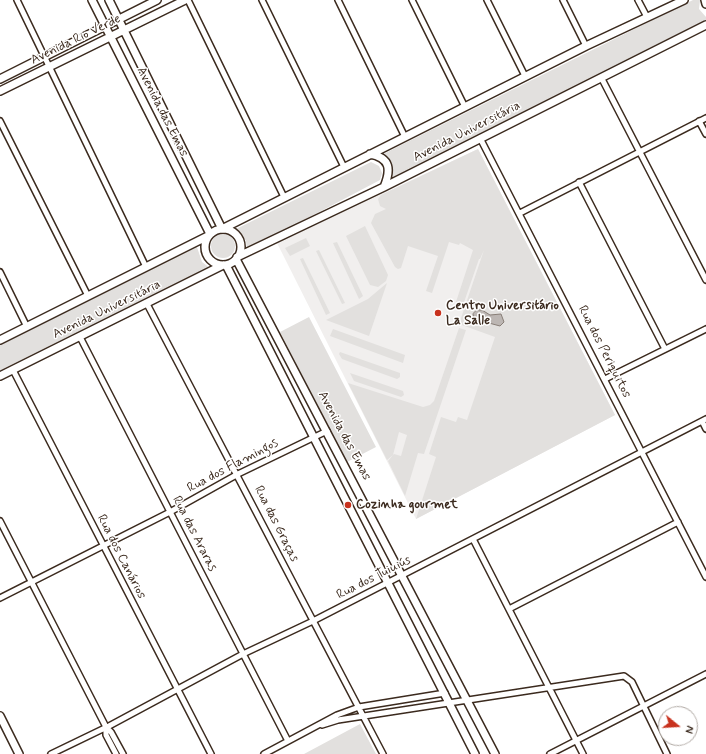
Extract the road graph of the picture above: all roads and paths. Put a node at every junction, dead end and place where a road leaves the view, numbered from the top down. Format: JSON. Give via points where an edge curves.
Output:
{"nodes":[{"id":1,"x":17,"y":0,"type":"edge"},
{"id":2,"x":92,"y":0,"type":"edge"},
{"id":3,"x":109,"y":0,"type":"edge"},
{"id":4,"x":157,"y":0,"type":"edge"},
{"id":5,"x":186,"y":0,"type":"edge"},
{"id":6,"x":262,"y":0,"type":"edge"},
{"id":7,"x":338,"y":0,"type":"edge"},
{"id":8,"x":412,"y":0,"type":"edge"},
{"id":9,"x":487,"y":0,"type":"edge"},
{"id":10,"x":563,"y":0,"type":"edge"},
{"id":11,"x":638,"y":0,"type":"edge"},
{"id":12,"x":684,"y":0,"type":"edge"},
{"id":13,"x":705,"y":0,"type":"edge"},
{"id":14,"x":706,"y":4,"type":"edge"},
{"id":15,"x":646,"y":17,"type":"junction"},
{"id":16,"x":119,"y":19,"type":"junction"},
{"id":17,"x":706,"y":25,"type":"edge"},
{"id":18,"x":105,"y":26,"type":"junction"},
{"id":19,"x":124,"y":30,"type":"junction"},
{"id":20,"x":110,"y":37,"type":"junction"},
{"id":21,"x":586,"y":46,"type":"junction"},
{"id":22,"x":45,"y":56,"type":"junction"},
{"id":23,"x":50,"y":67,"type":"junction"},
{"id":24,"x":525,"y":76,"type":"junction"},
{"id":25,"x":602,"y":78,"type":"junction"},
{"id":26,"x":0,"y":79,"type":"edge"},
{"id":27,"x":0,"y":91,"type":"edge"},
{"id":28,"x":465,"y":106,"type":"junction"},
{"id":29,"x":706,"y":118,"type":"edge"},
{"id":30,"x":0,"y":121,"type":"edge"},
{"id":31,"x":699,"y":121,"type":"junction"},
{"id":32,"x":706,"y":134,"type":"edge"},
{"id":33,"x":405,"y":137,"type":"junction"},
{"id":34,"x":480,"y":138,"type":"junction"},
{"id":35,"x":641,"y":151,"type":"junction"},
{"id":36,"x":370,"y":154,"type":"junction"},
{"id":37,"x":344,"y":167,"type":"junction"},
{"id":38,"x":578,"y":182,"type":"junction"},
{"id":39,"x":384,"y":187,"type":"junction"},
{"id":40,"x":284,"y":197,"type":"junction"},
{"id":41,"x":520,"y":213,"type":"junction"},
{"id":42,"x":223,"y":228,"type":"junction"},
{"id":43,"x":209,"y":235,"type":"junction"},
{"id":44,"x":237,"y":258,"type":"junction"},
{"id":45,"x":224,"y":265,"type":"junction"},
{"id":46,"x":146,"y":267,"type":"junction"},
{"id":47,"x":0,"y":272,"type":"edge"},
{"id":48,"x":706,"y":280,"type":"edge"},
{"id":49,"x":88,"y":296,"type":"junction"},
{"id":50,"x":147,"y":304,"type":"junction"},
{"id":51,"x":27,"y":327,"type":"junction"},
{"id":52,"x":706,"y":329,"type":"edge"},
{"id":53,"x":80,"y":337,"type":"junction"},
{"id":54,"x":0,"y":340,"type":"edge"},
{"id":55,"x":665,"y":349,"type":"junction"},
{"id":56,"x":13,"y":370,"type":"junction"},
{"id":57,"x":0,"y":376,"type":"edge"},
{"id":58,"x":605,"y":379,"type":"junction"},
{"id":59,"x":704,"y":420,"type":"edge"},
{"id":60,"x":706,"y":429,"type":"edge"},
{"id":61,"x":327,"y":431,"type":"junction"},
{"id":62,"x":313,"y":438,"type":"junction"},
{"id":63,"x":641,"y":452,"type":"junction"},
{"id":64,"x":238,"y":474,"type":"junction"},
{"id":65,"x":170,"y":512,"type":"junction"},
{"id":66,"x":0,"y":522,"type":"edge"},
{"id":67,"x":678,"y":522,"type":"junction"},
{"id":68,"x":473,"y":539,"type":"junction"},
{"id":69,"x":103,"y":547,"type":"junction"},
{"id":70,"x":403,"y":575,"type":"junction"},
{"id":71,"x":706,"y":577,"type":"edge"},
{"id":72,"x":31,"y":582,"type":"junction"},
{"id":73,"x":387,"y":583,"type":"junction"},
{"id":74,"x":0,"y":598,"type":"edge"},
{"id":75,"x":509,"y":608,"type":"junction"},
{"id":76,"x":314,"y":621,"type":"junction"},
{"id":77,"x":243,"y":654,"type":"junction"},
{"id":78,"x":706,"y":674,"type":"edge"},
{"id":79,"x":548,"y":687,"type":"junction"},
{"id":80,"x":177,"y":689,"type":"junction"},
{"id":81,"x":445,"y":694,"type":"junction"},
{"id":82,"x":467,"y":700,"type":"junction"},
{"id":83,"x":450,"y":702,"type":"junction"},
{"id":84,"x":643,"y":706,"type":"junction"},
{"id":85,"x":359,"y":707,"type":"junction"},
{"id":86,"x":0,"y":716,"type":"edge"},
{"id":87,"x":363,"y":717,"type":"junction"},
{"id":88,"x":322,"y":724,"type":"junction"},
{"id":89,"x":106,"y":727,"type":"junction"},
{"id":90,"x":576,"y":740,"type":"junction"},
{"id":91,"x":288,"y":742,"type":"junction"},
{"id":92,"x":19,"y":754,"type":"edge"},
{"id":93,"x":51,"y":754,"type":"edge"},
{"id":94,"x":116,"y":754,"type":"edge"},
{"id":95,"x":123,"y":754,"type":"edge"},
{"id":96,"x":212,"y":754,"type":"edge"},
{"id":97,"x":264,"y":754,"type":"edge"},
{"id":98,"x":383,"y":754,"type":"edge"},
{"id":99,"x":475,"y":754,"type":"edge"},
{"id":100,"x":495,"y":754,"type":"edge"},
{"id":101,"x":550,"y":754,"type":"edge"},
{"id":102,"x":583,"y":754,"type":"edge"},
{"id":103,"x":667,"y":754,"type":"edge"}],
"edges":[{"from":1,"to":22,"type":"street"},
{"from":2,"to":18,"type":"street","name":"Avenida das Emas"},
{"from":3,"to":16,"type":"street","name":"Avenida das Emas"},
{"from":4,"to":16,"type":"street","name":"Avenida Rio Verde"},
{"from":5,"to":19,"type":"street","name":"Avenida Rio Verde"},
{"from":5,"to":40,"type":"street"},
{"from":6,"to":37,"type":"street"},
{"from":7,"to":33,"type":"street"},
{"from":8,"to":28,"type":"street"},
{"from":9,"to":24,"type":"street"},
{"from":10,"to":21,"type":"street"},
{"from":11,"to":15,"type":"street"},
{"from":12,"to":15,"type":"street","name":"Avenida Universitária"},
{"from":13,"to":14,"type":"street"},
{"from":15,"to":21,"type":"street","name":"Avenida Universitária"},
{"from":16,"to":18,"type":"street","name":"Avenida Rio Verde"},
{"from":16,"to":19,"type":"street","name":"Avenida das Emas"},
{"from":17,"to":25,"type":"street","name":"Avenida Universitária"},
{"from":18,"to":20,"type":"street","name":"Avenida das Emas"},
{"from":18,"to":22,"type":"street","name":"Avenida Rio Verde"},
{"from":19,"to":20,"type":"street","name":"Avenida Rio Verde"},
{"from":19,"to":42,"type":"street","name":"Avenida das Emas"},
{"from":20,"to":23,"type":"street","name":"Avenida Rio Verde"},
{"from":20,"to":43,"type":"street","name":"Avenida das Emas"},
{"from":21,"to":24,"type":"street","name":"Avenida Universitária"},
{"from":22,"to":23,"type":"street"},
{"from":22,"to":26,"type":"street","name":"Avenida Rio Verde"},
{"from":23,"to":27,"type":"street","name":"Avenida Rio Verde"},
{"from":23,"to":46,"type":"street"},
{"from":24,"to":28,"type":"street","name":"Avenida Universitária"},
{"from":25,"to":34,"type":"street","name":"Avenida Universitária"},
{"from":25,"to":35,"type":"street"},
{"from":28,"to":33,"type":"street","name":"Avenida Universitária"},
{"from":29,"to":31,"type":"street"},
{"from":30,"to":49,"type":"street"},
{"from":31,"to":32,"type":"street"},
{"from":31,"to":35,"type":"street"},
{"from":33,"to":36,"type":"street","name":"Avenida Universitária"},
{"from":34,"to":39,"type":"street","name":"Avenida Universitária"},
{"from":34,"to":41,"type":"street","name":"Rua dos Periquitos"},
{"from":35,"to":38,"type":"street"},
{"from":35,"to":48,"type":"street"},
{"from":36,"to":37,"type":"street","name":"Avenida Universitária"},
{"from":36,"to":39,"type":"street","via":[[377,155],[387,164],[389,174]]},
{"from":37,"to":40,"type":"street","name":"Avenida Universitária"},
{"from":38,"to":41,"type":"street"},
{"from":38,"to":55,"type":"street"},
{"from":39,"to":44,"type":"street","name":"Avenida Universitária"},
{"from":40,"to":42,"type":"street","name":"Avenida Universitária"},
{"from":41,"to":58,"type":"street","name":"Rua dos Periquitos"},
{"from":42,"to":43,"type":"street"},
{"from":42,"to":44,"type":"street","via":[[236,234],[239,239],[241,250]]},
{"from":43,"to":45,"type":"street","via":[[205,242],[206,254],[214,263]]},
{"from":43,"to":46,"type":"street","name":"Avenida Universitária"},
{"from":44,"to":45,"type":"street"},
{"from":44,"to":61,"type":"street","name":"Avenida das Emas"},
{"from":45,"to":50,"type":"street","name":"Avenida Universitária"},
{"from":45,"to":62,"type":"street"},
{"from":46,"to":49,"type":"street","name":"Avenida Universitária"},
{"from":47,"to":51,"type":"street"},
{"from":49,"to":51,"type":"street","name":"Avenida Universitária"},
{"from":50,"to":53,"type":"street","name":"Avenida Universitária"},
{"from":50,"to":64,"type":"street","name":"Rua das Graças"},
{"from":51,"to":54,"type":"street","name":"Avenida Universitária"},
{"from":52,"to":55,"type":"street"},
{"from":53,"to":56,"type":"street","name":"Avenida Universitária"},
{"from":53,"to":65,"type":"street","name":"Rua das Araras"},
{"from":55,"to":58,"type":"street"},
{"from":56,"to":57,"type":"street","name":"Avenida Universitária"},
{"from":56,"to":69,"type":"street","name":"Rua dos Canários"},
{"from":58,"to":63,"type":"street","name":"Rua dos Periquitos"},
{"from":59,"to":60,"type":"street"},
{"from":59,"to":63,"type":"street","name":"Rua dos Tuiuiús"},
{"from":61,"to":62,"type":"street","name":"Rua dos Flamingos"},
{"from":61,"to":70,"type":"street","name":"Avenida das Emas"},
{"from":62,"to":64,"type":"street","name":"Rua dos Flamingos"},
{"from":62,"to":73,"type":"street"},
{"from":63,"to":67,"type":"street","name":"Rua dos Periquitos"},
{"from":63,"to":68,"type":"street","name":"Rua dos Tuiuiús"},
{"from":64,"to":65,"type":"street","name":"Rua dos Flamingos"},
{"from":64,"to":76,"type":"street","name":"Rua das Graças"},
{"from":65,"to":69,"type":"street","name":"Rua dos Flamingos"},
{"from":65,"to":77,"type":"street","name":"Rua das Araras"},
{"from":66,"to":72,"type":"street"},
{"from":67,"to":71,"type":"street","name":"Rua dos Periquitos"},
{"from":67,"to":75,"type":"street"},
{"from":68,"to":70,"type":"street","name":"Rua dos Tuiuiús"},
{"from":68,"to":75,"type":"street"},
{"from":69,"to":72,"type":"street","name":"Rua dos Flamingos"},
{"from":69,"to":80,"type":"street","name":"Rua dos Canários"},
{"from":70,"to":73,"type":"street","name":"Rua dos Tuiuiús"},
{"from":70,"to":82,"type":"street","name":"Avenida das Emas"},
{"from":72,"to":74,"type":"street","name":"Rua dos Flamingos"},
{"from":72,"to":89,"type":"street"},
{"from":73,"to":76,"type":"street","name":"Rua dos Tuiuiús"},
{"from":73,"to":81,"type":"street"},
{"from":75,"to":79,"type":"street"},
{"from":76,"to":77,"type":"street","name":"Rua dos Tuiuiús"},
{"from":76,"to":85,"type":"street","name":"Rua das Graças"},
{"from":77,"to":80,"type":"street","name":"Rua dos Tuiuiús"},
{"from":77,"to":91,"type":"street","name":"Rua das Araras"},
{"from":78,"to":84,"type":"street"},
{"from":79,"to":82,"type":"street"},
{"from":79,"to":84,"type":"street","via":[[620,676],[632,682]]},
{"from":79,"to":90,"type":"street"},
{"from":80,"to":89,"type":"street","name":"Rua dos Tuiuiús"},
{"from":80,"to":96,"type":"street","name":"Rua dos Canários"},
{"from":81,"to":83,"type":"street"},
{"from":81,"to":85,"type":"street"},
{"from":82,"to":83,"type":"street"},
{"from":82,"to":100,"type":"street","name":"Avenida das Emas"},
{"from":83,"to":87,"type":"street"},
{"from":83,"to":99,"type":"street"},
{"from":84,"to":90,"type":"street"},
{"from":84,"to":103,"type":"street"},
{"from":85,"to":87,"type":"street","name":"Rua das Graças"},
{"from":85,"to":88,"type":"street"},
{"from":86,"to":92,"type":"street"},
{"from":87,"to":88,"type":"street"},
{"from":87,"to":98,"type":"street","name":"Rua das Graças"},
{"from":88,"to":91,"type":"street"},
{"from":89,"to":93,"type":"street","name":"Rua dos Tuiuiús"},
{"from":89,"to":94,"type":"street","via":[[106,735]]},
{"from":89,"to":95,"type":"street"},
{"from":90,"to":101,"type":"street"},
{"from":90,"to":102,"type":"street"},
{"from":91,"to":97,"type":"street"}]}
